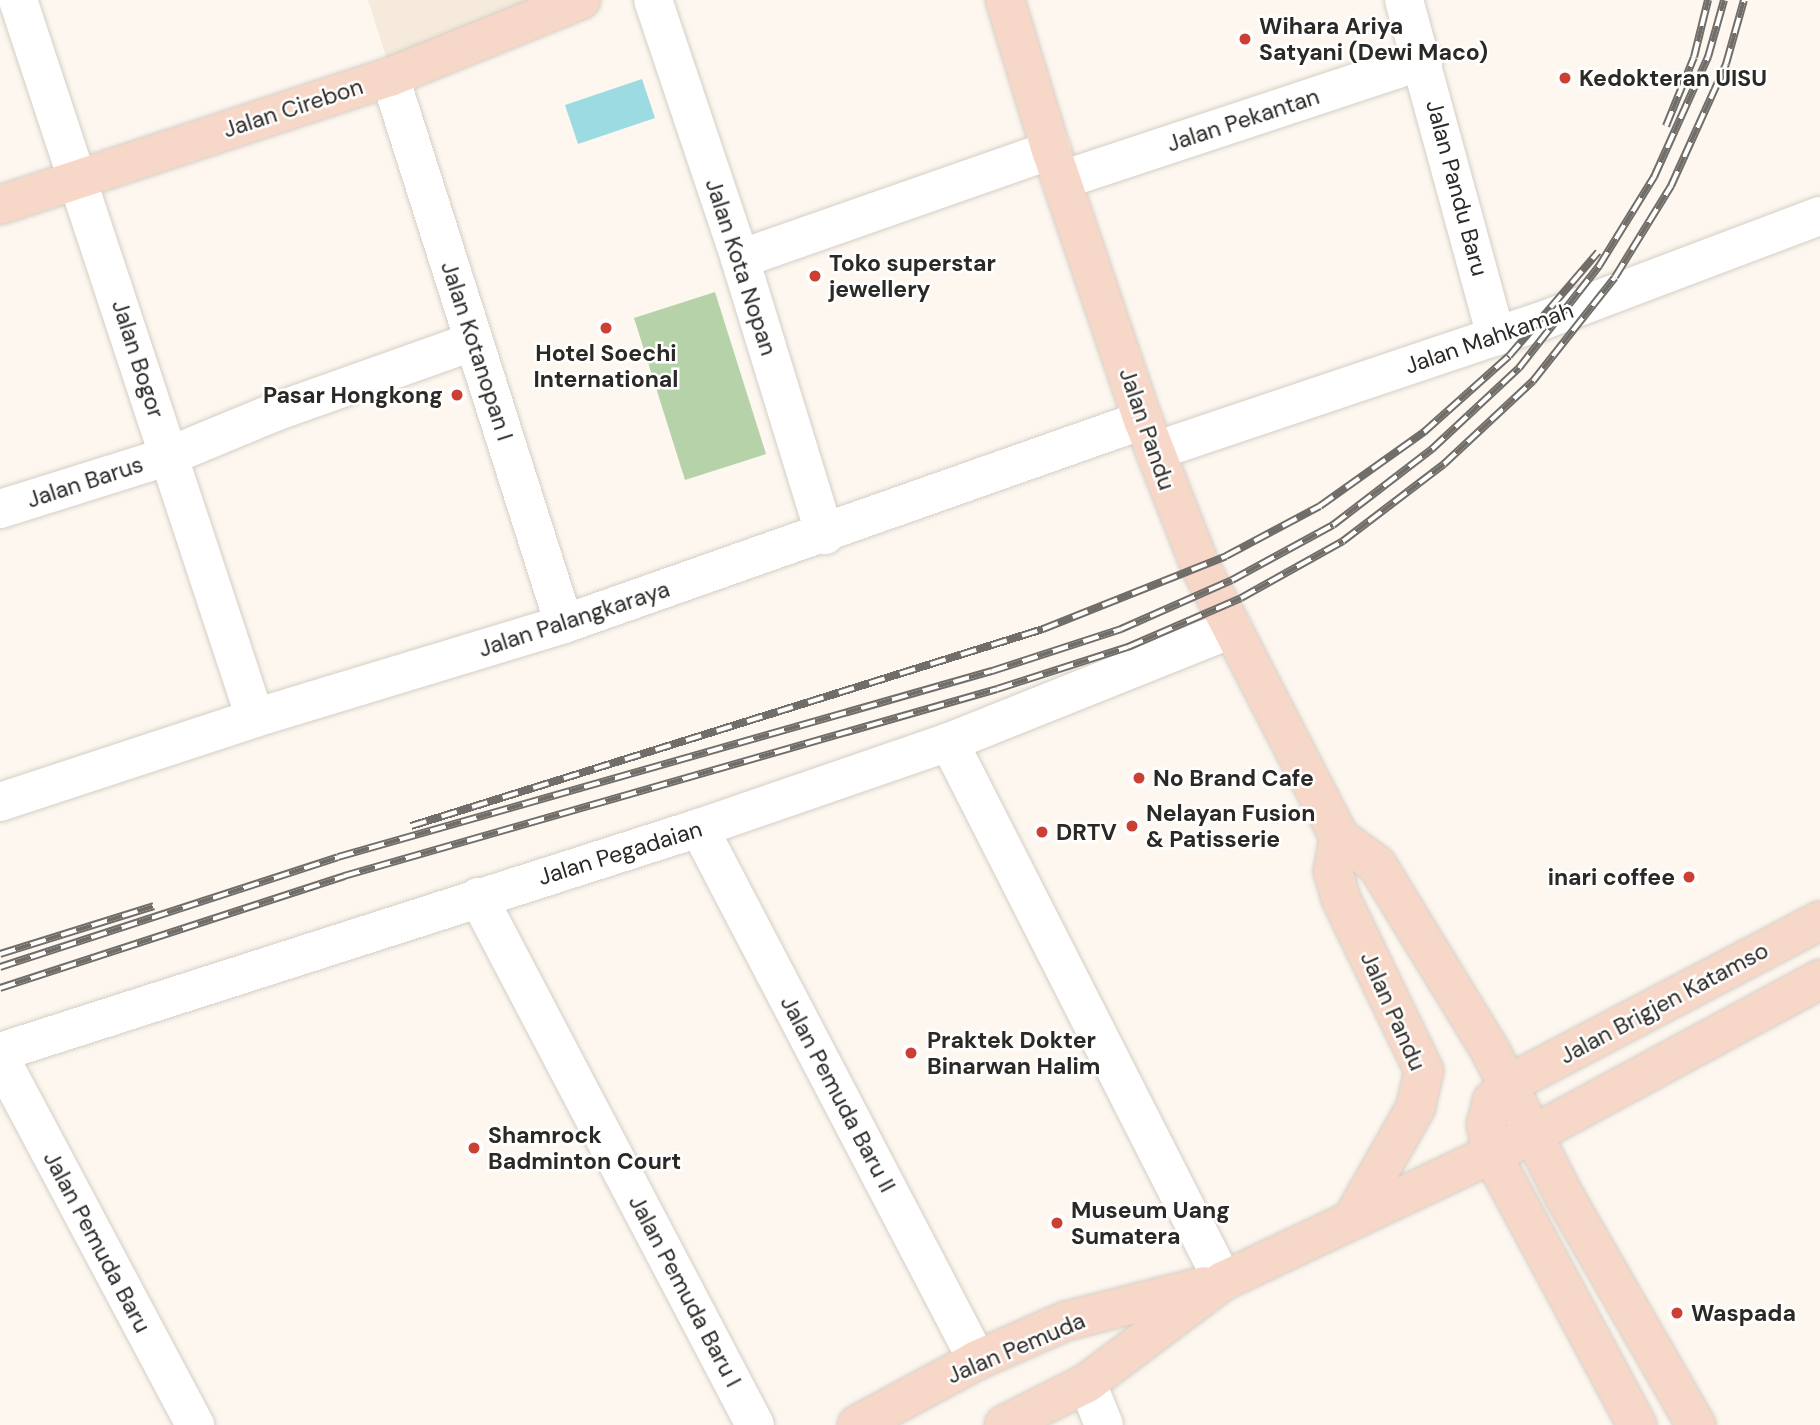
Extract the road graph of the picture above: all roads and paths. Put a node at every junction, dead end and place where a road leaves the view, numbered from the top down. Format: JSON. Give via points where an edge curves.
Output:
{"nodes":[{"id":1,"x":18,"y":0,"type":"edge"},
{"id":2,"x":581,"y":0,"type":"edge"},
{"id":3,"x":653,"y":0,"type":"edge"},
{"id":4,"x":1005,"y":0,"type":"edge"},
{"id":5,"x":1404,"y":0,"type":"edge"},
{"id":6,"x":1424,"y":60,"type":"junction"},
{"id":7,"x":390,"y":77,"type":"junction"},
{"id":8,"x":1056,"y":165,"type":"junction"},
{"id":9,"x":78,"y":178,"type":"junction"},
{"id":10,"x":0,"y":205,"type":"edge"},
{"id":11,"x":1820,"y":216,"type":"edge"},
{"id":12,"x":740,"y":259,"type":"junction"},
{"id":13,"x":1496,"y":337,"type":"junction"},
{"id":14,"x":474,"y":341,"type":"junction"},
{"id":15,"x":1149,"y":436,"type":"junction"},
{"id":16,"x":169,"y":456,"type":"junction"},
{"id":17,"x":0,"y":509,"type":"edge"},
{"id":18,"x":825,"y":535,"type":"junction"},
{"id":19,"x":564,"y":624,"type":"junction"},
{"id":20,"x":1232,"y":629,"type":"junction"},
{"id":21,"x":255,"y":718,"type":"junction"},
{"id":22,"x":949,"y":742,"type":"junction"},
{"id":23,"x":0,"y":803,"type":"edge"},
{"id":24,"x":699,"y":828,"type":"junction"},
{"id":25,"x":1339,"y":837,"type":"junction"},
{"id":26,"x":478,"y":897,"type":"junction"},
{"id":27,"x":1820,"y":921,"type":"edge"},
{"id":28,"x":1820,"y":979,"type":"edge"},
{"id":29,"x":0,"y":1052,"type":"edge"},
{"id":30,"x":0,"y":1058,"type":"edge"},
{"id":31,"x":1509,"y":1084,"type":"junction"},
{"id":32,"x":1532,"y":1135,"type":"junction"},
{"id":33,"x":1492,"y":1155,"type":"junction"},
{"id":34,"x":1354,"y":1216,"type":"junction"},
{"id":35,"x":1223,"y":1281,"type":"junction"},
{"id":36,"x":977,"y":1360,"type":"junction"},
{"id":37,"x":1087,"y":1383,"type":"junction"},
{"id":38,"x":195,"y":1425,"type":"edge"},
{"id":39,"x":755,"y":1425,"type":"edge"},
{"id":40,"x":857,"y":1425,"type":"edge"},
{"id":41,"x":1003,"y":1425,"type":"edge"},
{"id":42,"x":1104,"y":1425,"type":"edge"},
{"id":43,"x":1637,"y":1425,"type":"edge"},
{"id":44,"x":1696,"y":1425,"type":"edge"}],
"edges":[{"from":1,"to":9,"type":"street","name":"Jalan Bogor"},
{"from":2,"to":7,"type":"main road","name":"Jalan Cirebon"},
{"from":3,"to":12,"type":"street","name":"Jalan Kota Nopan"},
{"from":4,"to":8,"type":"main road","name":"Jalan Pandu"},
{"from":5,"to":6,"type":"street","name":"Jalan Pandu Baru"},
{"from":6,"to":8,"type":"street","name":"Jalan Pekantan"},
{"from":6,"to":13,"type":"street","name":"Jalan Pandu Baru"},
{"from":7,"to":9,"type":"main road","name":"Jalan Cirebon"},
{"from":7,"to":14,"type":"street","name":"Jalan Kotanopan I"},
{"from":8,"to":12,"type":"street","name":"Jalan Pekantan"},
{"from":8,"to":15,"type":"main road","name":"Jalan Pandu"},
{"from":9,"to":10,"type":"main road","name":"Jalan Cirebon"},
{"from":9,"to":16,"type":"street","name":"Jalan Bogor"},
{"from":11,"to":13,"type":"street","name":"Jalan Mahkamah"},
{"from":12,"to":18,"type":"street","name":"Jalan Kota Nopan"},
{"from":13,"to":15,"type":"street","name":"Jalan Mahkamah"},
{"from":14,"to":16,"type":"street","name":"Jalan Barus"},
{"from":14,"to":19,"type":"street","name":"Jalan Kotanopan I"},
{"from":15,"to":18,"type":"street","name":"Jalan Palangkaraya"},
{"from":15,"to":20,"type":"main road","name":"Jalan Pandu","via":[[1200,568]]},
{"from":16,"to":17,"type":"street","name":"Jalan Barus"},
{"from":16,"to":21,"type":"street","name":"Jalan Bogor"},
{"from":18,"to":19,"type":"street","name":"Jalan Palangkaraya"},
{"from":19,"to":21,"type":"street","name":"Jalan Palangkaraya"},
{"from":20,"to":22,"type":"street","name":"Jalan Pegadaian"},
{"from":20,"to":25,"type":"main road","name":"Jalan Pandu"},
{"from":21,"to":23,"type":"street","name":"Jalan Palangkaraya"},
{"from":22,"to":24,"type":"street","name":"Jalan Pegadaian"},
{"from":22,"to":35,"type":"street"},
{"from":24,"to":26,"type":"street","name":"Jalan Pegadaian"},
{"from":24,"to":36,"type":"street","name":"Jalan Pemuda Baru II"},
{"from":25,"to":31,"type":"main road","name":"Jalan Pandu","via":[[1377,865]]},
{"from":25,"to":34,"type":"main road","name":"Jalan Pandu","via":[[1333,871],[1341,899],[1424,1071],[1416,1107]]},
{"from":26,"to":29,"type":"street","name":"Jalan Pegadaian"},
{"from":26,"to":39,"type":"street","name":"Jalan Pemuda Baru I"},
{"from":27,"to":31,"type":"main road","name":"Jalan Brigjen Katamso"},
{"from":28,"to":32,"type":"main road"},
{"from":30,"to":38,"type":"street","name":"Jalan Pemuda Baru"},
{"from":31,"to":32,"type":"main road","name":"Jalan Pandu"},
{"from":31,"to":33,"type":"main road","via":[[1492,1101],[1486,1125]]},
{"from":32,"to":33,"type":"main road","name":"Jalan Pemuda"},
{"from":32,"to":44,"type":"main road","name":"Jalan Pandu"},
{"from":33,"to":34,"type":"main road","name":"Jalan Pemuda"},
{"from":33,"to":43,"type":"main road"},
{"from":34,"to":35,"type":"main road","name":"Jalan Pemuda"},
{"from":35,"to":36,"type":"main road","name":"Jalan Pemuda","via":[[1066,1321]]},
{"from":35,"to":37,"type":"main road","name":"Jalan Pemuda"},
{"from":36,"to":40,"type":"main road","name":"Jalan Pemuda"},
{"from":37,"to":41,"type":"main road","name":"Jalan Pemuda"},
{"from":37,"to":42,"type":"street"}]}
